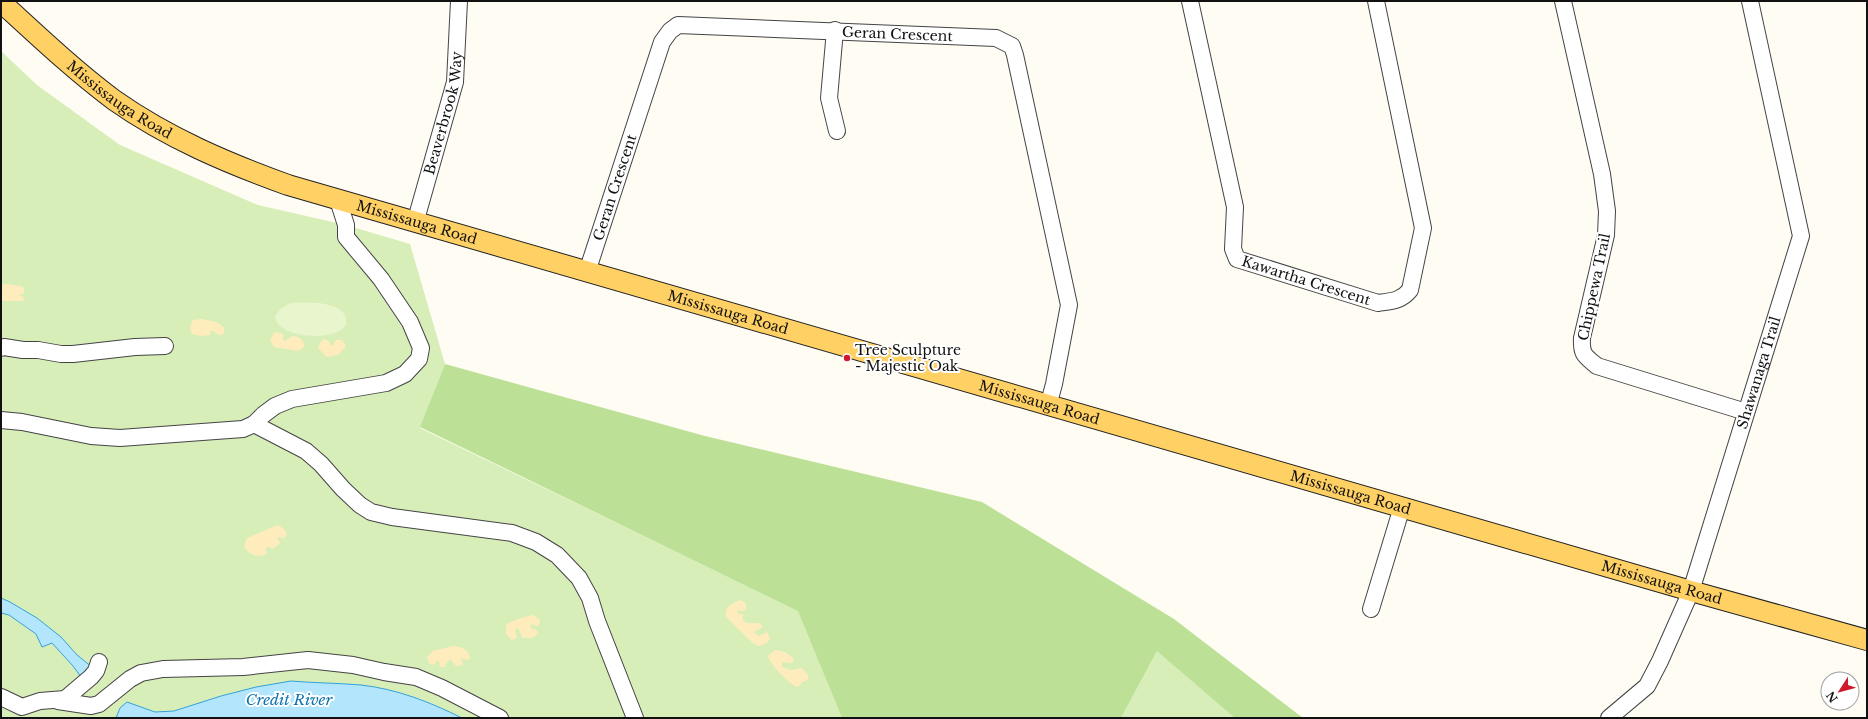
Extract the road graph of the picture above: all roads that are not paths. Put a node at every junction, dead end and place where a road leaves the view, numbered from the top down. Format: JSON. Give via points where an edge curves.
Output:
{"nodes":[{"id":1,"x":459,"y":1,"type":"edge"},
{"id":2,"x":1190,"y":1,"type":"edge"},
{"id":3,"x":1376,"y":1,"type":"edge"},
{"id":4,"x":1564,"y":1,"type":"edge"},
{"id":5,"x":1750,"y":1,"type":"edge"},
{"id":6,"x":1,"y":2,"type":"edge"},
{"id":7,"x":835,"y":30,"type":"junction"},
{"id":8,"x":837,"y":131,"type":"dead end"},
{"id":9,"x":338,"y":200,"type":"junction"},
{"id":10,"x":415,"y":223,"type":"junction"},
{"id":11,"x":587,"y":272,"type":"junction"},
{"id":12,"x":165,"y":346,"type":"dead end"},
{"id":13,"x":1,"y":348,"type":"edge"},
{"id":14,"x":1048,"y":406,"type":"junction"},
{"id":15,"x":1746,"y":412,"type":"junction"},
{"id":16,"x":1,"y":420,"type":"edge"},
{"id":17,"x":254,"y":424,"type":"junction"},
{"id":18,"x":1402,"y":508,"type":"junction"},
{"id":19,"x":1691,"y":591,"type":"junction"},
{"id":20,"x":1371,"y":609,"type":"dead end"},
{"id":21,"x":1867,"y":640,"type":"edge"},
{"id":22,"x":99,"y":662,"type":"dead end"},
{"id":23,"x":1,"y":697,"type":"edge"},
{"id":24,"x":58,"y":701,"type":"junction"},
{"id":25,"x":22,"y":712,"type":"edge"},
{"id":26,"x":500,"y":718,"type":"edge"},
{"id":27,"x":635,"y":718,"type":"edge"},
{"id":28,"x":1609,"y":718,"type":"edge"}],
"edges":[{"from":1,"to":10,"type":"street","name":"Beaverbrook Way","via":[[455,82]]},
{"from":2,"to":3,"type":"street","name":"Kawartha Crescent","via":[[1235,207],[1233,249],[1237,259],[1378,303],[1405,297],[1410,290],[1423,228]]},
{"from":4,"to":15,"type":"street","name":"Chippewa Trail","via":[[1602,174],[1607,211],[1606,235],[1582,338],[1584,355],[1597,366]]},
{"from":5,"to":15,"type":"street","name":"Shawanaga Trail","via":[[1801,236]]},
{"from":6,"to":9,"type":"main road","name":"Mississauga Road","via":[[74,68],[153,125],[190,146],[236,166]]},
{"from":7,"to":8,"type":"street","via":[[829,98]]},
{"from":7,"to":11,"type":"street","name":"Geran Crescent","via":[[690,25],[678,26],[670,31],[662,42]]},
{"from":7,"to":14,"type":"street","name":"Geran Crescent","via":[[996,38],[1012,46],[1069,306]]},
{"from":9,"to":10,"type":"main road","name":"Mississauga Road"},
{"from":9,"to":17,"type":"street","via":[[346,226],[346,238],[385,285],[410,322],[421,348],[419,358],[405,374],[386,383],[292,399],[275,406]]},
{"from":10,"to":11,"type":"main road","name":"Mississauga Road"},
{"from":11,"to":14,"type":"main road","name":"Mississauga Road"},
{"from":12,"to":13,"type":"street","via":[[73,354]]},
{"from":14,"to":18,"type":"main road","name":"Mississauga Road"},
{"from":15,"to":19,"type":"street","name":"Shawanaga Trail"},
{"from":16,"to":17,"type":"street","via":[[91,436],[120,438],[243,429]]},
{"from":17,"to":27,"type":"street","via":[[306,451],[322,464],[360,505],[371,512],[512,534],[536,542],[557,555],[579,578],[590,598]]},
{"from":18,"to":19,"type":"main road","name":"Mississauga Road"},
{"from":18,"to":20,"type":"street"},
{"from":19,"to":21,"type":"main road","name":"Mississauga Road"},
{"from":19,"to":28,"type":"street","name":"Shawanaga Trail","via":[[1647,686]]},
{"from":22,"to":24,"type":"street","via":[[91,677],[72,694]]},
{"from":23,"to":25,"type":"street"},
{"from":24,"to":25,"type":"street","via":[[40,701]]},
{"from":24,"to":26,"type":"street","via":[[92,706],[99,704],[130,680],[141,674],[163,669],[243,667],[308,660],[353,665],[416,677]]}]}
